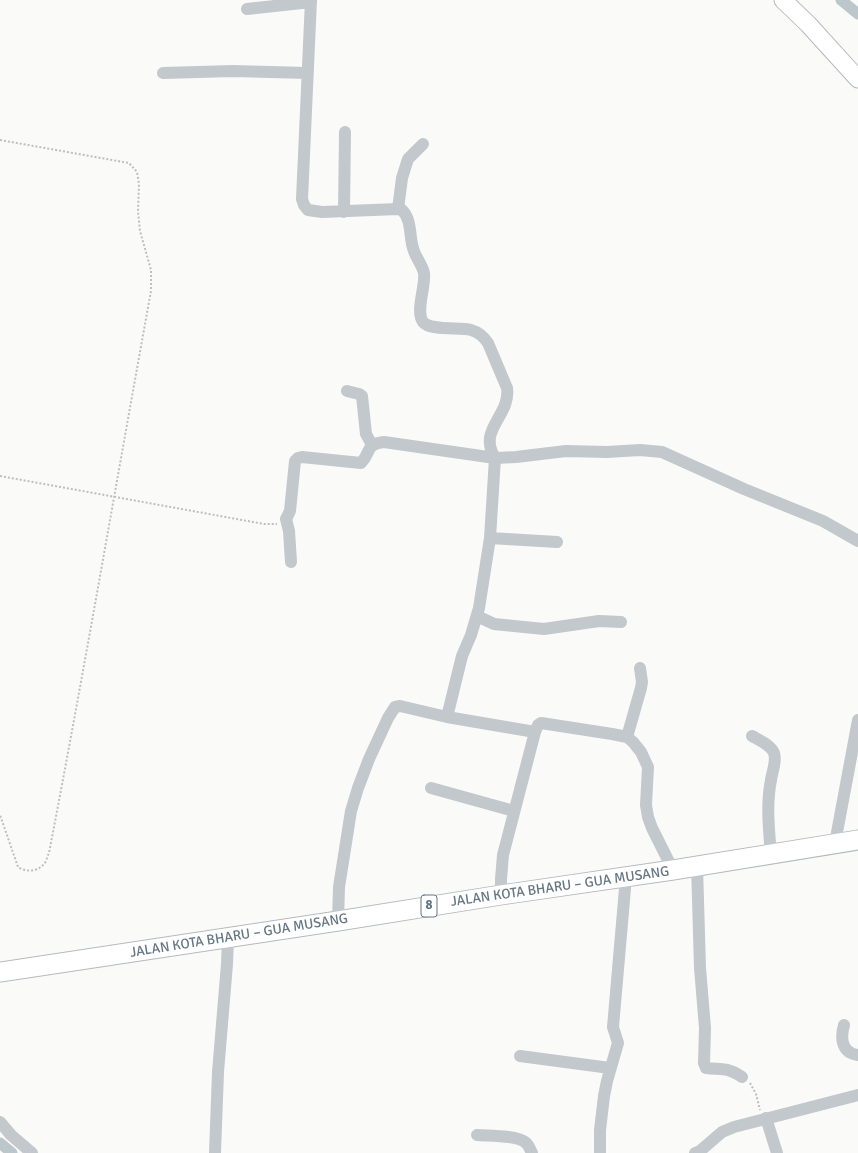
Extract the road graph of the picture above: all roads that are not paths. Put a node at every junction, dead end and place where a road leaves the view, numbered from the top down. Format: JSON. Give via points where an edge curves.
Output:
{"nodes":[{"id":1,"x":783,"y":0,"type":"edge"},
{"id":2,"x":311,"y":1,"type":"edge"},
{"id":3,"x":247,"y":9,"type":"dead end"},
{"id":4,"x":307,"y":73,"type":"junction"},
{"id":5,"x":163,"y":74,"type":"dead end"},
{"id":6,"x":858,"y":79,"type":"edge"},
{"id":7,"x":345,"y":132,"type":"dead end"},
{"id":8,"x":423,"y":144,"type":"dead end"},
{"id":9,"x":398,"y":209,"type":"junction"},
{"id":10,"x":344,"y":212,"type":"junction"},
{"id":11,"x":347,"y":391,"type":"dead end"},
{"id":12,"x":372,"y":445,"type":"junction"},
{"id":13,"x":494,"y":458,"type":"junction"},
{"id":14,"x":490,"y":538,"type":"junction"},
{"id":15,"x":858,"y":541,"type":"edge"},
{"id":16,"x":557,"y":542,"type":"dead end"},
{"id":17,"x":291,"y":562,"type":"dead end"},
{"id":18,"x":477,"y":616,"type":"junction"},
{"id":19,"x":621,"y":622,"type":"dead end"},
{"id":20,"x":640,"y":668,"type":"dead end"},
{"id":21,"x":447,"y":717,"type":"junction"},
{"id":22,"x":858,"y":720,"type":"edge"},
{"id":23,"x":535,"y":732,"type":"junction"},
{"id":24,"x":752,"y":736,"type":"dead end"},
{"id":25,"x":627,"y":737,"type":"junction"},
{"id":26,"x":431,"y":788,"type":"dead end"},
{"id":27,"x":514,"y":811,"type":"junction"},
{"id":28,"x":858,"y":840,"type":"edge"},
{"id":29,"x":835,"y":843,"type":"junction"},
{"id":30,"x":771,"y":854,"type":"junction"},
{"id":31,"x":697,"y":866,"type":"junction"},
{"id":32,"x":673,"y":870,"type":"junction"},
{"id":33,"x":626,"y":877,"type":"junction"},
{"id":34,"x":501,"y":895,"type":"junction"},
{"id":35,"x":338,"y":921,"type":"junction"},
{"id":36,"x":228,"y":938,"type":"junction"},
{"id":37,"x":0,"y":972,"type":"edge"},
{"id":38,"x":844,"y":1025,"type":"dead end"},
{"id":39,"x":858,"y":1055,"type":"edge"},
{"id":40,"x":520,"y":1056,"type":"dead end"},
{"id":41,"x":610,"y":1068,"type":"junction"},
{"id":42,"x":742,"y":1077,"type":"road end"},
{"id":43,"x":858,"y":1095,"type":"edge"},
{"id":44,"x":766,"y":1118,"type":"junction"},
{"id":45,"x":0,"y":1122,"type":"edge"},
{"id":46,"x":477,"y":1135,"type":"dead end"},
{"id":47,"x":32,"y":1153,"type":"edge"},
{"id":48,"x":215,"y":1153,"type":"edge"},
{"id":49,"x":532,"y":1153,"type":"edge"},
{"id":50,"x":600,"y":1153,"type":"edge"},
{"id":51,"x":695,"y":1153,"type":"edge"},
{"id":52,"x":777,"y":1153,"type":"edge"}],
"edges":[{"from":1,"to":6,"type":"main road"},
{"from":2,"to":3,"type":"street"},
{"from":2,"to":4,"type":"street"},
{"from":4,"to":5,"type":"street","via":[[233,71]]},
{"from":4,"to":10,"type":"street","via":[[302,199],[308,210],[314,212]]},
{"from":7,"to":10,"type":"street"},
{"from":8,"to":9,"type":"street","via":[[408,159],[402,178]]},
{"from":9,"to":10,"type":"street"},
{"from":9,"to":13,"type":"street","via":[[408,217],[413,249],[424,274],[420,308],[424,323],[430,326],[471,330],[484,337],[507,388],[506,404],[490,433],[490,451]]},
{"from":11,"to":12,"type":"street","via":[[362,396],[366,434]]},
{"from":12,"to":13,"type":"street","via":[[384,442]]},
{"from":12,"to":17,"type":"street","via":[[361,463],[302,457],[295,462],[290,511],[286,519],[290,531]]},
{"from":13,"to":14,"type":"street"},
{"from":13,"to":15,"type":"street","via":[[566,451],[662,452],[823,521]]},
{"from":14,"to":16,"type":"street"},
{"from":14,"to":18,"type":"street"},
{"from":18,"to":19,"type":"street","via":[[494,624],[544,628],[599,621]]},
{"from":18,"to":21,"type":"street","via":[[462,656]]},
{"from":20,"to":25,"type":"street","via":[[641,688]]},
{"from":21,"to":23,"type":"street"},
{"from":21,"to":35,"type":"street","via":[[400,706],[394,707],[388,718],[351,811],[339,887]]},
{"from":22,"to":29,"type":"street"},
{"from":23,"to":25,"type":"street","via":[[541,723]]},
{"from":23,"to":27,"type":"street"},
{"from":24,"to":30,"type":"street","via":[[774,752],[768,807]]},
{"from":25,"to":32,"type":"street","via":[[646,760],[648,817]]},
{"from":26,"to":27,"type":"street"},
{"from":27,"to":34,"type":"street","via":[[503,855]]},
{"from":28,"to":29,"type":"main road","name":"JALAN KOTA BHARU – GUA MUSANG","number":"8"},
{"from":29,"to":30,"type":"main road","name":"JALAN KOTA BHARU – GUA MUSANG","number":"8"},
{"from":30,"to":31,"type":"main road","name":"JALAN KOTA BHARU – GUA MUSANG","number":"8"},
{"from":31,"to":32,"type":"main road","name":"JALAN KOTA BHARU – GUA MUSANG","number":"8"},
{"from":31,"to":42,"type":"street","via":[[700,968],[705,1022],[704,1063],[706,1068],[726,1069]]},
{"from":32,"to":33,"type":"main road","name":"JALAN KOTA BHARU – GUA MUSANG","number":"8"},
{"from":33,"to":34,"type":"main road","name":"JALAN KOTA BHARU – GUA MUSANG","number":"8"},
{"from":33,"to":41,"type":"street","via":[[613,1027],[618,1042]]},
{"from":34,"to":35,"type":"main road","name":"JALAN KOTA BHARU – GUA MUSANG","number":"8"},
{"from":35,"to":36,"type":"main road","name":"JALAN KOTA BHARU – GUA MUSANG","number":"8"},
{"from":36,"to":37,"type":"main road","name":"JALAN KOTA BHARU – GUA MUSANG","number":"8"},
{"from":36,"to":48,"type":"street"},
{"from":38,"to":39,"type":"street","via":[[842,1030],[845,1047],[848,1052]]},
{"from":40,"to":41,"type":"street"},
{"from":41,"to":50,"type":"street","via":[[601,1113]]},
{"from":43,"to":44,"type":"street"},
{"from":44,"to":51,"type":"street","via":[[722,1132]]},
{"from":44,"to":52,"type":"street"},
{"from":45,"to":47,"type":"street"},
{"from":46,"to":49,"type":"street","via":[[516,1138],[524,1141]]}]}
